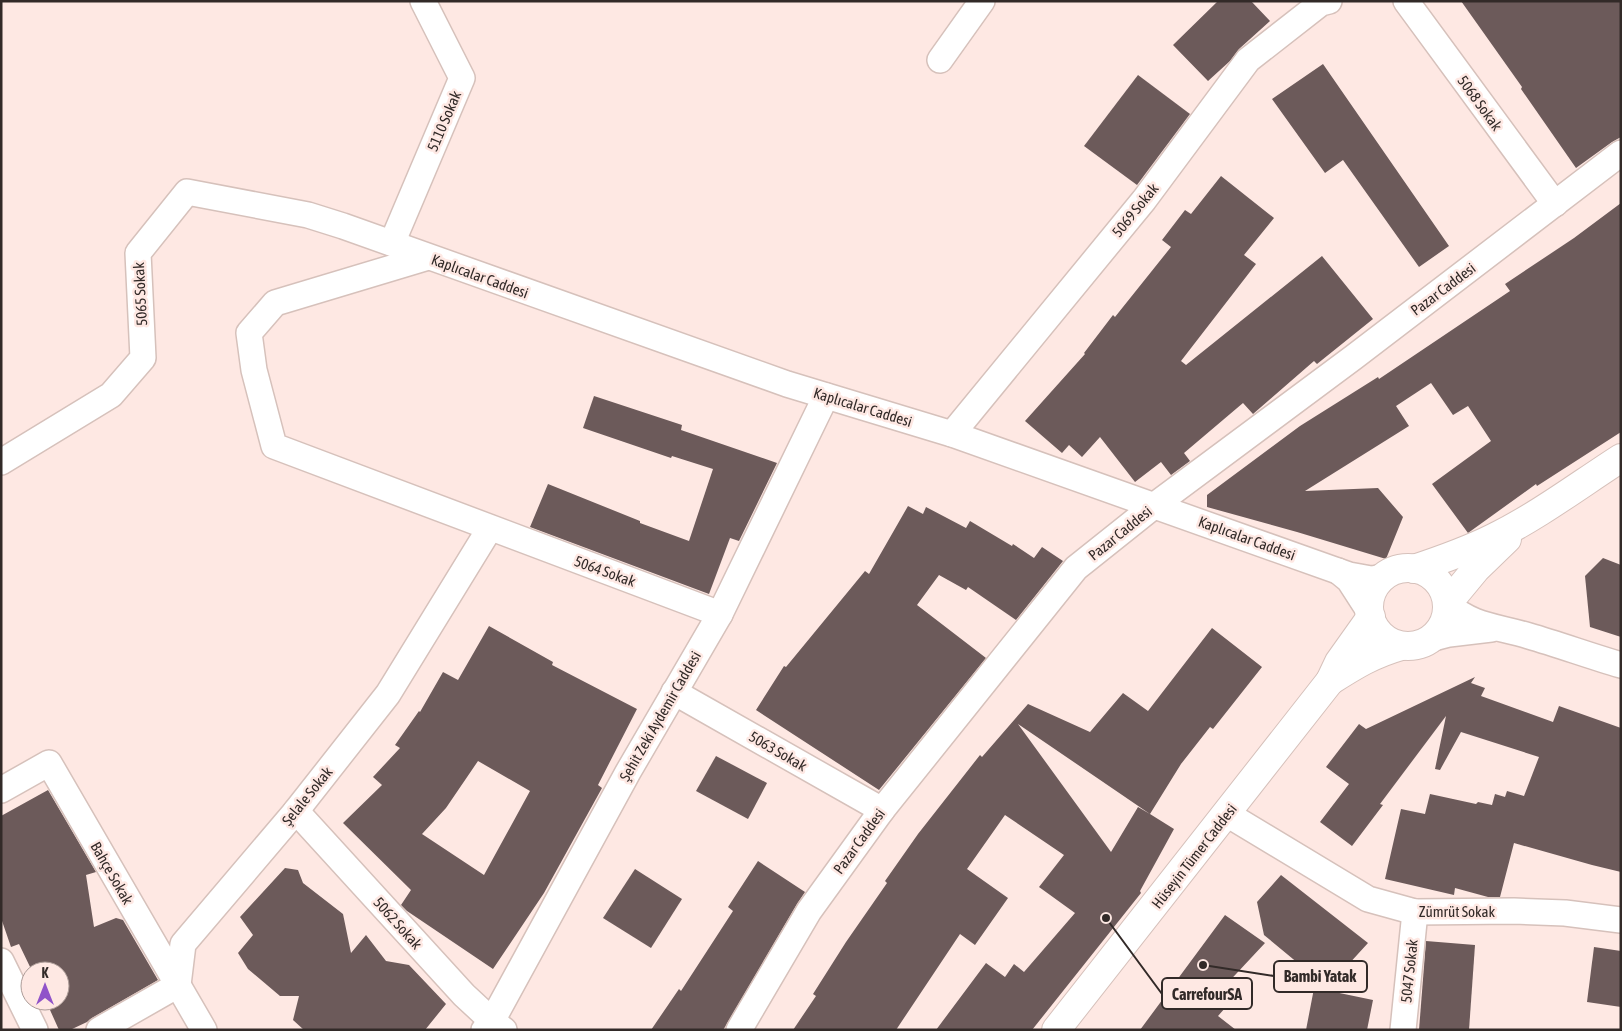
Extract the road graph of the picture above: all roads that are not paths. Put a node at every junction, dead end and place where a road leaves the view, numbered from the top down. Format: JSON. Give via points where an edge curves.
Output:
{"nodes":[{"id":1,"x":423,"y":1,"type":"edge"},
{"id":2,"x":982,"y":1,"type":"edge"},
{"id":3,"x":1329,"y":1,"type":"edge"},
{"id":4,"x":1406,"y":1,"type":"edge"},
{"id":5,"x":940,"y":60,"type":"dead end"},
{"id":6,"x":1621,"y":153,"type":"edge"},
{"id":7,"x":1555,"y":204,"type":"junction"},
{"id":8,"x":392,"y":243,"type":"junction"},
{"id":9,"x":428,"y":256,"type":"junction"},
{"id":10,"x":826,"y":396,"type":"junction"},
{"id":11,"x":952,"y":434,"type":"junction"},
{"id":12,"x":1621,"y":458,"type":"edge"},
{"id":13,"x":1,"y":462,"type":"edge"},
{"id":14,"x":1155,"y":505,"type":"junction"},
{"id":15,"x":1527,"y":519,"type":"junction"},
{"id":16,"x":490,"y":528,"type":"junction"},
{"id":17,"x":1414,"y":569,"type":"junction"},
{"id":18,"x":1336,"y":570,"type":"junction"},
{"id":19,"x":1384,"y":577,"type":"junction"},
{"id":20,"x":1447,"y":604,"type":"junction"},
{"id":21,"x":720,"y":614,"type":"junction"},
{"id":22,"x":1370,"y":614,"type":"junction"},
{"id":23,"x":1500,"y":628,"type":"junction"},
{"id":24,"x":1430,"y":640,"type":"junction"},
{"id":25,"x":1401,"y":646,"type":"junction"},
{"id":26,"x":1621,"y":665,"type":"edge"},
{"id":27,"x":1330,"y":681,"type":"junction"},
{"id":28,"x":674,"y":692,"type":"junction"},
{"id":29,"x":1,"y":790,"type":"edge"},
{"id":30,"x":882,"y":810,"type":"junction"},
{"id":31,"x":296,"y":811,"type":"junction"},
{"id":32,"x":1227,"y":814,"type":"junction"},
{"id":33,"x":1415,"y":912,"type":"junction"},
{"id":34,"x":1621,"y":920,"type":"edge"},
{"id":35,"x":1,"y":961,"type":"edge"},
{"id":36,"x":178,"y":985,"type":"junction"},
{"id":37,"x":493,"y":1027,"type":"edge"},
{"id":38,"x":35,"y":1030,"type":"edge"},
{"id":39,"x":99,"y":1030,"type":"edge"},
{"id":40,"x":204,"y":1030,"type":"edge"},
{"id":41,"x":739,"y":1030,"type":"edge"},
{"id":42,"x":1056,"y":1030,"type":"edge"},
{"id":43,"x":1403,"y":1030,"type":"edge"}],
"edges":[{"from":1,"to":8,"type":"street","name":"5110 Sokak","via":[[462,78]]},
{"from":2,"to":5,"type":"street"},
{"from":3,"to":11,"type":"street","name":"5069 Sokak","via":[[1248,60],[1144,200]]},
{"from":4,"to":7,"type":"street","name":"5068 Sokak"},
{"from":6,"to":7,"type":"street","name":"Pazar Caddesi"},
{"from":7,"to":14,"type":"street","name":"Pazar Caddesi"},
{"from":8,"to":9,"type":"street","name":"Kaplıcalar Caddesi"},
{"from":8,"to":13,"type":"street","name":"5065 Sokak","via":[[308,215],[187,192],[138,253],[144,358],[111,395]]},
{"from":9,"to":10,"type":"street","name":"Kaplıcalar Caddesi"},
{"from":9,"to":16,"type":"street","name":"5064 Sokak","via":[[275,304],[249,333],[254,370],[274,446]]},
{"from":10,"to":11,"type":"street","name":"Kaplıcalar Caddesi"},
{"from":10,"to":21,"type":"street","name":"Şehit Zeki Aydemir Caddesi"},
{"from":11,"to":14,"type":"street","name":"Kaplıcalar Caddesi"},
{"from":12,"to":15,"type":"main road"},
{"from":14,"to":18,"type":"street","name":"Kaplıcalar Caddesi"},
{"from":14,"to":30,"type":"street","name":"Pazar Caddesi","via":[[1076,568]]},
{"from":15,"to":17,"type":"main road","via":[[1461,553]]},
{"from":15,"to":20,"type":"main road","via":[[1476,569]]},
{"from":16,"to":21,"type":"street","name":"5064 Sokak"},
{"from":16,"to":31,"type":"street","name":"Şelale Sokak","via":[[388,694]]},
{"from":17,"to":19,"type":"main road","via":[[1395,570]]},
{"from":17,"to":20,"type":"main road","via":[[1432,576],[1441,586]]},
{"from":18,"to":19,"type":"street","name":"Kaplıcalar Caddesi","via":[[1371,579]]},
{"from":18,"to":22,"type":"street","via":[[1348,580]]},
{"from":19,"to":22,"type":"main road","name":"Hüseyin Tümer Caddesi","via":[[1370,598]]},
{"from":20,"to":23,"type":"street","via":[[1475,622]]},
{"from":20,"to":24,"type":"main road","via":[[1444,624]]},
{"from":21,"to":28,"type":"street","name":"Şehit Zeki Aydemir Caddesi"},
{"from":22,"to":25,"type":"main road","via":[[1379,634]]},
{"from":22,"to":27,"type":"main road","name":"Hüseyin Tümer Caddesi"},
{"from":23,"to":24,"type":"street","via":[[1449,634]]},
{"from":23,"to":26,"type":"street"},
{"from":24,"to":25,"type":"main road","name":"Hüseyin Tümer Caddesi","via":[[1414,646]]},
{"from":25,"to":27,"type":"main road","name":"Hüseyin Tümer Caddesi","via":[[1379,653]]},
{"from":27,"to":32,"type":"main road","name":"Hüseyin Tümer Caddesi"},
{"from":28,"to":30,"type":"street","name":"5063 Sokak"},
{"from":28,"to":37,"type":"street","name":"Şehit Zeki Aydemir Caddesi"},
{"from":29,"to":36,"type":"street","name":"Bahçe Sokak","via":[[49,763]]},
{"from":30,"to":41,"type":"street","name":"Pazar Caddesi","via":[[809,911]]},
{"from":31,"to":36,"type":"street","name":"Şelale Sokak","via":[[184,944]]},
{"from":31,"to":37,"type":"street","name":"5062 Sokak"},
{"from":32,"to":33,"type":"street","name":"Zümrüt Sokak","via":[[1368,898]]},
{"from":32,"to":42,"type":"main road","name":"Hüseyin Tümer Caddesi"},
{"from":33,"to":34,"type":"street","name":"Zümrüt Sokak","via":[[1557,913]]},
{"from":33,"to":43,"type":"street","name":"5047 Sokak"},
{"from":35,"to":38,"type":"street"},
{"from":36,"to":39,"type":"street"},
{"from":36,"to":40,"type":"street","name":"Bahçe Sokak"}]}
